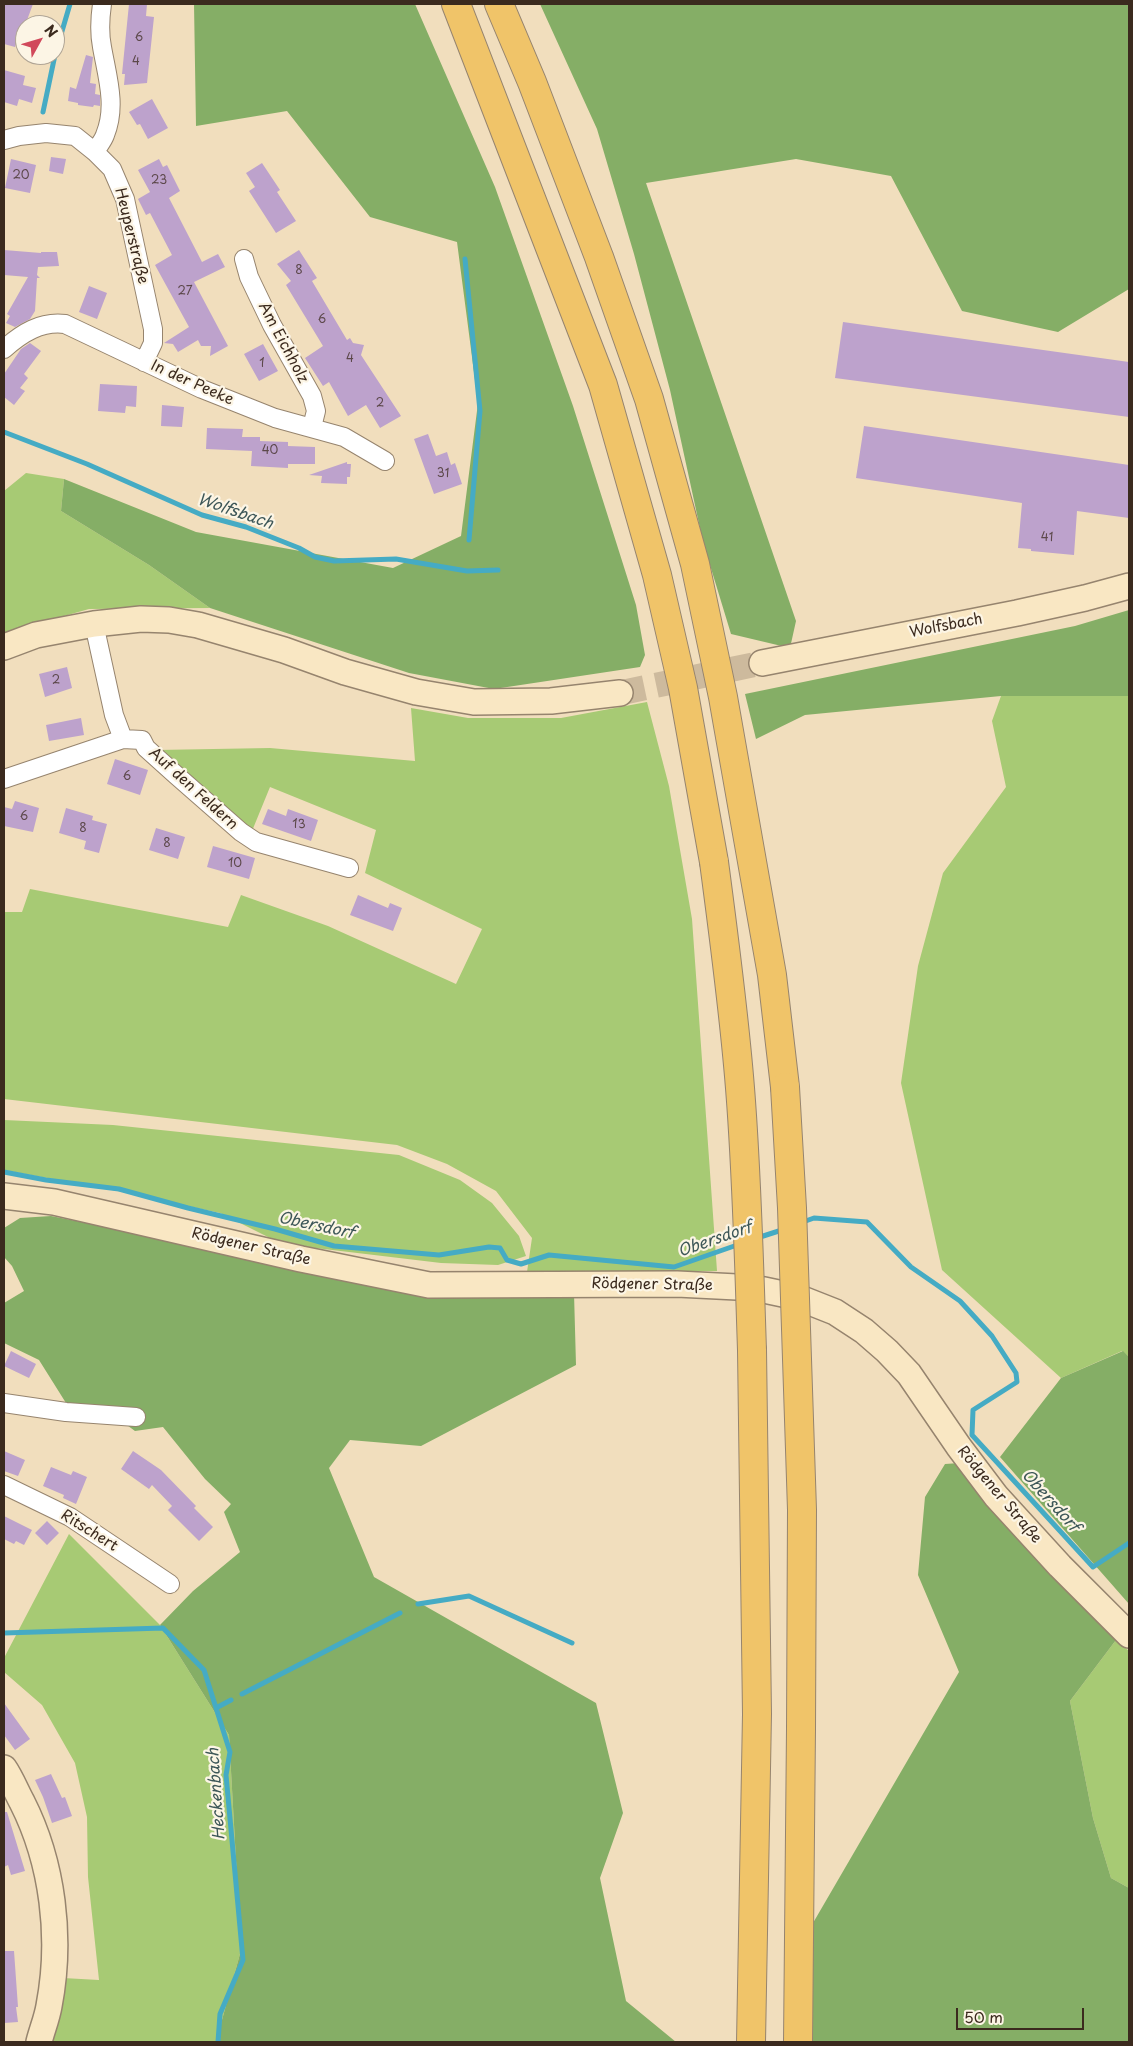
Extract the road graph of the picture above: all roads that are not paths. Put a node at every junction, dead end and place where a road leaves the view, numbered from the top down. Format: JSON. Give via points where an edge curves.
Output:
{"nodes":[{"id":1,"x":102,"y":4,"type":"edge"},
{"id":2,"x":456,"y":4,"type":"edge"},
{"id":3,"x":498,"y":4,"type":"edge"},
{"id":4,"x":4,"y":140,"type":"edge"},
{"id":5,"x":95,"y":152,"type":"junction"},
{"id":6,"x":244,"y":259,"type":"dead end"},
{"id":7,"x":4,"y":349,"type":"edge"},
{"id":8,"x":144,"y":362,"type":"junction"},
{"id":9,"x":312,"y":427,"type":"junction"},
{"id":10,"x":385,"y":461,"type":"dead end"},
{"id":11,"x":1129,"y":586,"type":"edge"},
{"id":12,"x":94,"y":624,"type":"junction"},
{"id":13,"x":4,"y":646,"type":"edge"},
{"id":14,"x":762,"y":663,"type":"tunnel mouth"},
{"id":15,"x":620,"y":693,"type":"tunnel mouth"},
{"id":16,"x":123,"y":739,"type":"junction"},
{"id":17,"x":4,"y":779,"type":"edge"},
{"id":18,"x":349,"y":868,"type":"dead end"},
{"id":19,"x":4,"y":1196,"type":"edge"},
{"id":20,"x":36,"y":1200,"type":"junction"},
{"id":21,"x":4,"y":1210,"type":"edge"},
{"id":22,"x":4,"y":1403,"type":"edge"},
{"id":23,"x":136,"y":1417,"type":"dead end"},
{"id":24,"x":4,"y":1486,"type":"edge"},
{"id":25,"x":170,"y":1584,"type":"dead end"},
{"id":26,"x":1129,"y":1635,"type":"edge"},
{"id":27,"x":4,"y":1768,"type":"edge"},
{"id":28,"x":39,"y":2042,"type":"edge"},
{"id":29,"x":751,"y":2042,"type":"edge"},
{"id":30,"x":798,"y":2042,"type":"edge"}],
"edges":[{"from":1,"to":5,"type":"street","via":[[100,26],[111,108],[105,135]]},
{"from":2,"to":29,"type":"highway","bridge":true,"via":[[606,394],[657,576],[684,688],[714,862],[740,1088],[752,1350],[757,1714]]},
{"from":3,"to":30,"type":"highway","bridge":true,"via":[[532,82],[649,399],[695,564],[723,697],[772,975],[785,1087],[791,1189],[802,1510]]},
{"from":4,"to":5,"type":"street","name":"Heuperstraße","via":[[46,134],[75,136]]},
{"from":5,"to":8,"type":"street","name":"Heuperstraße","via":[[112,169],[125,199],[153,329],[153,343]]},
{"from":6,"to":9,"type":"street","name":"Am Eichholz","via":[[272,325],[312,396],[316,411]]},
{"from":7,"to":8,"type":"street","name":"In der Peeke","via":[[30,330],[52,322],[65,324]]},
{"from":8,"to":9,"type":"street","name":"In der Peeke","via":[[232,402]]},
{"from":9,"to":10,"type":"street","name":"In der Peeke","via":[[344,437]]},
{"from":11,"to":14,"type":"main road","name":"Wolfsbach","via":[[1017,613]]},
{"from":12,"to":13,"type":"main road","via":[[36,635]]},
{"from":12,"to":15,"type":"main road","via":[[169,620],[198,625],[416,692],[474,702],[550,701]]},
{"from":12,"to":16,"type":"street","via":[[114,715]]},
{"from":16,"to":17,"type":"street"},
{"from":16,"to":18,"type":"street","name":"Auf den Feldern","via":[[142,740],[146,748],[176,775],[256,842]]},
{"from":19,"to":20,"type":"main road","name":"Rödgener Straße"},
{"from":20,"to":21,"type":"main road","name":"Rödgener Straße"},
{"from":20,"to":26,"type":"main road","name":"Rödgener Straße","via":[[429,1285],[677,1284],[737,1287],[797,1298],[835,1312],[864,1330],[909,1374],[996,1496]]},
{"from":22,"to":23,"type":"street"},
{"from":24,"to":25,"type":"street","name":"Ritschert","via":[[70,1517]]},
{"from":27,"to":28,"type":"main road","via":[[33,1825],[46,1869],[53,1912],[55,1950],[49,2006]]}]}
